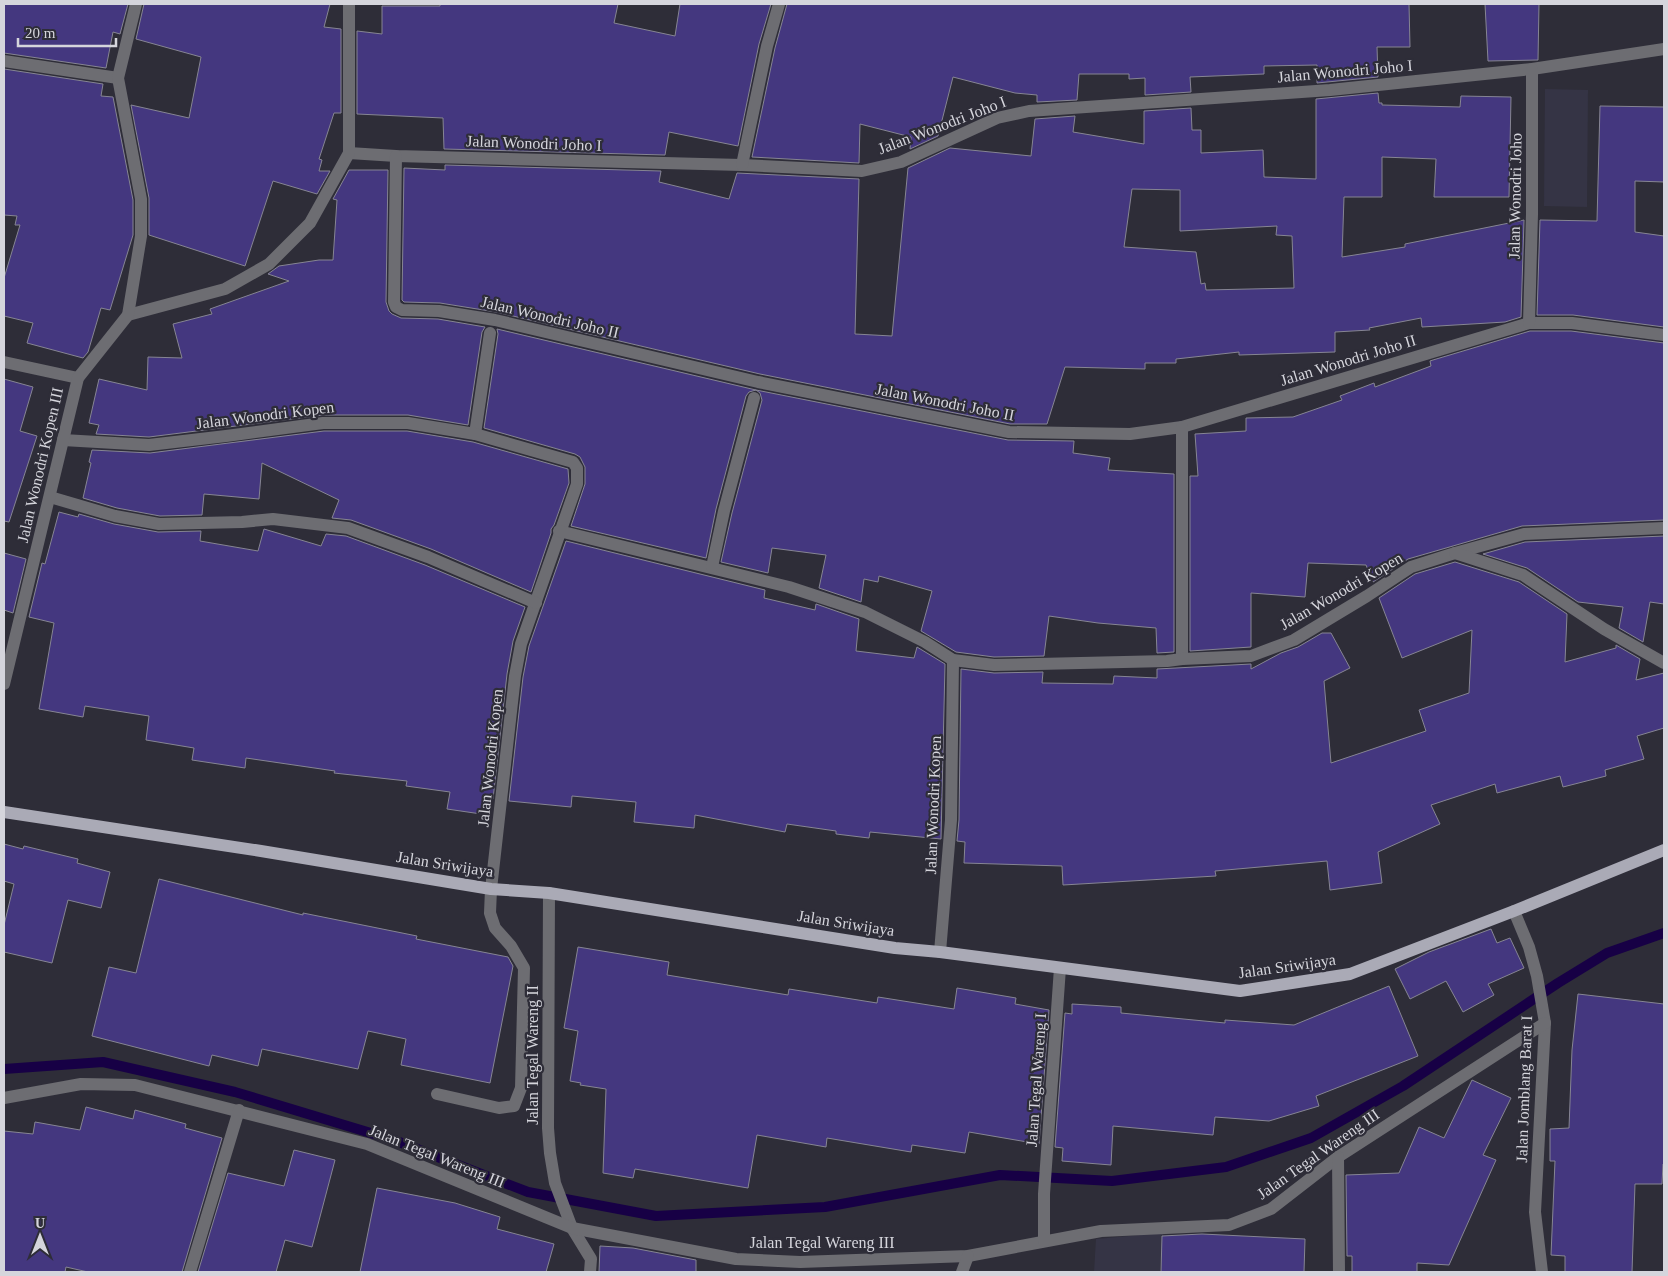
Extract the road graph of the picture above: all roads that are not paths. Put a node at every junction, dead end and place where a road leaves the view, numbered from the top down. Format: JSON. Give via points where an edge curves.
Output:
{"nodes":[{"id":1,"x":136,"y":4,"type":"edge"},
{"id":2,"x":349,"y":4,"type":"edge"},
{"id":3,"x":779,"y":4,"type":"edge"},
{"id":4,"x":1664,"y":49,"type":"edge"},
{"id":5,"x":4,"y":61,"type":"edge"},
{"id":6,"x":1532,"y":69,"type":"junction"},
{"id":7,"x":118,"y":78,"type":"junction"},
{"id":8,"x":349,"y":153,"type":"junction"},
{"id":9,"x":396,"y":156,"type":"junction"},
{"id":10,"x":742,"y":166,"type":"junction"},
{"id":11,"x":128,"y":315,"type":"junction"},
{"id":12,"x":1529,"y":323,"type":"junction"},
{"id":13,"x":490,"y":333,"type":"dead end"},
{"id":14,"x":1664,"y":335,"type":"edge"},
{"id":15,"x":4,"y":362,"type":"edge"},
{"id":16,"x":78,"y":378,"type":"junction"},
{"id":17,"x":754,"y":398,"type":"dead end"},
{"id":18,"x":1182,"y":427,"type":"junction"},
{"id":19,"x":475,"y":434,"type":"junction"},
{"id":20,"x":63,"y":440,"type":"junction"},
{"id":21,"x":50,"y":497,"type":"junction"},
{"id":22,"x":1664,"y":528,"type":"edge"},
{"id":23,"x":559,"y":531,"type":"junction"},
{"id":24,"x":1455,"y":553,"type":"junction"},
{"id":25,"x":712,"y":567,"type":"junction"},
{"id":26,"x":536,"y":603,"type":"junction"},
{"id":27,"x":1182,"y":659,"type":"junction"},
{"id":28,"x":954,"y":660,"type":"junction"},
{"id":29,"x":1664,"y":663,"type":"edge"},
{"id":30,"x":4,"y":684,"type":"edge"},
{"id":31,"x":4,"y":812,"type":"edge"},
{"id":32,"x":1664,"y":850,"type":"edge"},
{"id":33,"x":491,"y":889,"type":"junction"},
{"id":34,"x":549,"y":893,"type":"junction"},
{"id":35,"x":1514,"y":911,"type":"junction"},
{"id":36,"x":940,"y":952,"type":"junction"},
{"id":37,"x":1060,"y":968,"type":"junction"},
{"id":38,"x":1545,"y":1023,"type":"junction"},
{"id":39,"x":437,"y":1094,"type":"dead end"},
{"id":40,"x":4,"y":1098,"type":"edge"},
{"id":41,"x":239,"y":1110,"type":"junction"},
{"id":42,"x":1338,"y":1157,"type":"junction"},
{"id":43,"x":572,"y":1228,"type":"junction"},
{"id":44,"x":1044,"y":1241,"type":"junction"},
{"id":45,"x":968,"y":1256,"type":"junction"},
{"id":46,"x":190,"y":1272,"type":"edge"},
{"id":47,"x":590,"y":1272,"type":"edge"},
{"id":48,"x":962,"y":1272,"type":"edge"},
{"id":49,"x":1339,"y":1272,"type":"edge"},
{"id":50,"x":1542,"y":1272,"type":"edge"}],
"edges":[{"from":1,"to":7,"type":"street","name":"Jalan Wonodri Kopen III"},
{"from":2,"to":8,"type":"street"},
{"from":3,"to":10,"type":"street"},
{"from":4,"to":6,"type":"street","name":"Jalan Wonodri Joho I"},
{"from":5,"to":7,"type":"street"},
{"from":6,"to":10,"type":"street","name":"Jalan Wonodri Joho I","via":[[1330,90],[1029,111],[997,118],[901,162],[862,171]]},
{"from":6,"to":12,"type":"street","name":"Jalan Wonodri Joho"},
{"from":7,"to":11,"type":"street","name":"Jalan Wonodri Kopen III","via":[[141,199],[141,236]]},
{"from":8,"to":9,"type":"street","name":"Jalan Wonodri Joho I"},
{"from":8,"to":11,"type":"street","via":[[310,223],[269,264],[225,289]]},
{"from":9,"to":10,"type":"street","name":"Jalan Wonodri Joho I"},
{"from":9,"to":18,"type":"street","name":"Jalan Wonodri Joho II","via":[[394,302],[402,310],[439,311],[494,320],[758,382],[1009,432],[1130,434]]},
{"from":11,"to":16,"type":"street","name":"Jalan Wonodri Kopen III"},
{"from":12,"to":14,"type":"street","name":"Jalan Wonodri Joho II","via":[[1572,323]]},
{"from":12,"to":18,"type":"street","name":"Jalan Wonodri Joho II"},
{"from":13,"to":19,"type":"street"},
{"from":15,"to":16,"type":"street"},
{"from":16,"to":20,"type":"street","name":"Jalan Wonodri Kopen III"},
{"from":17,"to":25,"type":"street"},
{"from":18,"to":27,"type":"street"},
{"from":19,"to":20,"type":"street","name":"Jalan Wonodri Kopen","via":[[408,423],[323,422],[149,445]]},
{"from":19,"to":23,"type":"street","name":"Jalan Wonodri Kopen","via":[[573,462],[577,468],[577,484]]},
{"from":20,"to":21,"type":"street","name":"Jalan Wonodri Kopen III"},
{"from":21,"to":26,"type":"street","via":[[115,516],[159,524],[273,519],[348,528],[428,557]]},
{"from":21,"to":30,"type":"street","name":"Jalan Wonodri Kopen III"},
{"from":22,"to":24,"type":"street","name":"Jalan Wonodri Kopen","via":[[1524,534]]},
{"from":23,"to":25,"type":"street","name":"Jalan Wonodri Kopen"},
{"from":23,"to":26,"type":"street","name":"Jalan Wonodri Kopen"},
{"from":24,"to":27,"type":"street","name":"Jalan Wonodri Kopen","via":[[1411,567],[1294,640],[1251,656]]},
{"from":24,"to":29,"type":"street","via":[[1523,576],[1604,629]]},
{"from":25,"to":28,"type":"street","name":"Jalan Wonodri Kopen","via":[[789,587],[865,612]]},
{"from":26,"to":33,"type":"street","name":"Jalan Wonodri Kopen","via":[[521,644]]},
{"from":27,"to":28,"type":"street","name":"Jalan Wonodri Kopen","via":[[994,664]]},
{"from":28,"to":36,"type":"street","name":"Jalan Wonodri Kopen","via":[[951,820]]},
{"from":31,"to":33,"type":"main road","name":"Jalan Sriwijaya"},
{"from":32,"to":35,"type":"main road","name":"Jalan Sriwijaya"},
{"from":33,"to":34,"type":"main road","name":"Jalan Sriwijaya"},
{"from":33,"to":39,"type":"street","name":"Jalan Wonodri Kopen","via":[[490,913],[495,928],[524,968],[521,1088],[514,1106],[499,1108]]},
{"from":34,"to":36,"type":"main road","name":"Jalan Sriwijaya","via":[[894,948]]},
{"from":34,"to":43,"type":"street","name":"Jalan Tegal Wareng II","via":[[548,1128],[555,1183]]},
{"from":35,"to":37,"type":"main road","name":"Jalan Sriwijaya","via":[[1350,974],[1240,991]]},
{"from":35,"to":38,"type":"street","name":"Jalan Jomblang Barat I","via":[[1529,947]]},
{"from":36,"to":37,"type":"main road","name":"Jalan Sriwijaya"},
{"from":37,"to":44,"type":"street","name":"Jalan Tegal Wareng I","via":[[1044,1194]]},
{"from":38,"to":42,"type":"street","name":"Jalan Tegal Wareng III"},
{"from":38,"to":50,"type":"street","name":"Jalan Jomblang Barat I","via":[[1535,1212]]},
{"from":40,"to":41,"type":"street","name":"Jalan Tegal Wareng III","via":[[81,1084],[135,1085]]},
{"from":41,"to":43,"type":"street","name":"Jalan Tegal Wareng III","via":[[367,1144]]},
{"from":41,"to":46,"type":"street"},
{"from":42,"to":44,"type":"street","name":"Jalan Tegal Wareng III","via":[[1271,1209],[1228,1225],[1102,1231]]},
{"from":42,"to":49,"type":"street"},
{"from":43,"to":45,"type":"street","name":"Jalan Tegal Wareng III","via":[[736,1258],[800,1262]]},
{"from":43,"to":47,"type":"street","via":[[591,1258]]},
{"from":44,"to":45,"type":"street","name":"Jalan Tegal Wareng III"},
{"from":45,"to":48,"type":"street"}]}
